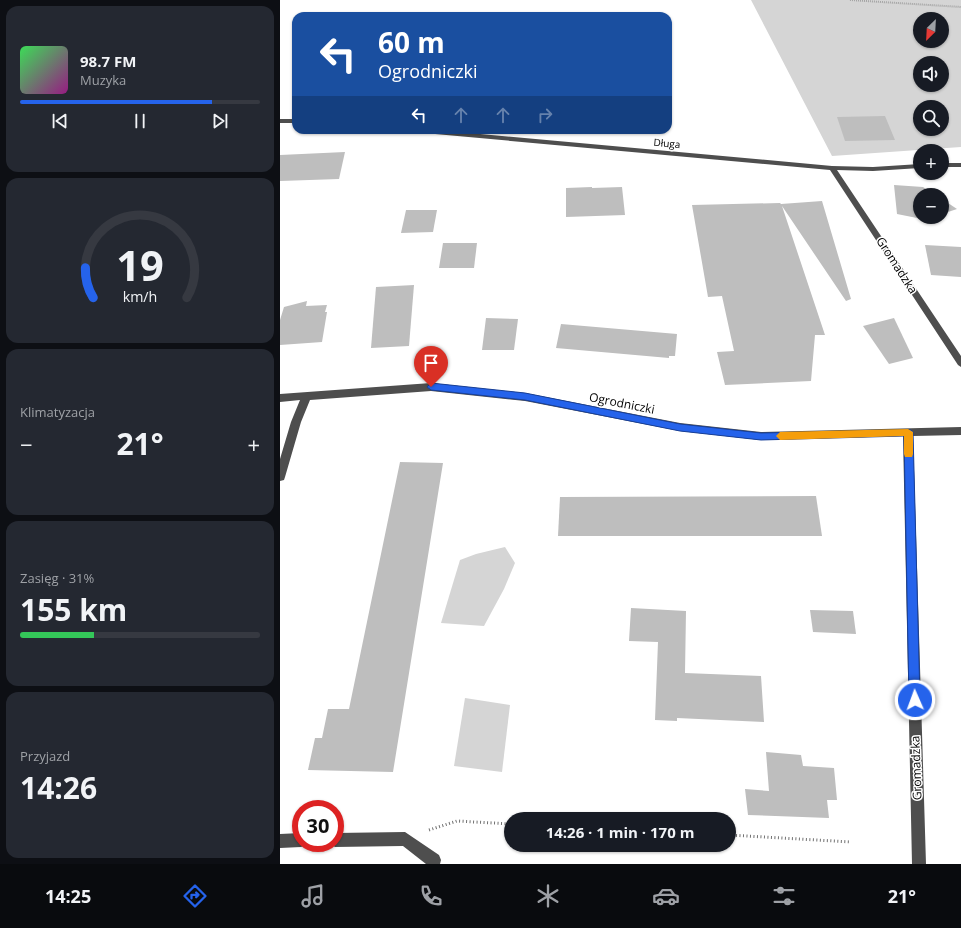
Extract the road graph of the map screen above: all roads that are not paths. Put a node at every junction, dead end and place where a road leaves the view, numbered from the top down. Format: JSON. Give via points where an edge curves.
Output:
{"nodes":[{"id":1,"x":280,"y":121,"type":"edge"},
{"id":2,"x":292,"y":121,"type":"edge"},
{"id":3,"x":457,"y":134,"type":"edge"},
{"id":4,"x":961,"y":165,"type":"edge"},
{"id":5,"x":913,"y":166,"type":"edge"},
{"id":6,"x":949,"y":166,"type":"edge"},
{"id":7,"x":832,"y":168,"type":"junction"},
{"id":8,"x":961,"y":363,"type":"edge"},
{"id":9,"x":307,"y":396,"type":"junction"},
{"id":10,"x":280,"y":398,"type":"edge"},
{"id":11,"x":961,"y":431,"type":"edge"},
{"id":12,"x":908,"y":432,"type":"junction"},
{"id":13,"x":280,"y":477,"type":"edge"},
{"id":14,"x":280,"y":840,"type":"edge"},
{"id":15,"x":292,"y":840,"type":"edge"},
{"id":16,"x":344,"y":840,"type":"edge"},
{"id":17,"x":433,"y":864,"type":"edge"},
{"id":18,"x":919,"y":864,"type":"edge"}],
"edges":[{"from":1,"to":2,"type":"street"},
{"from":3,"to":7,"type":"street","name":"Długa"},
{"from":4,"to":6,"type":"street"},
{"from":5,"to":7,"type":"street","name":"Długa"},
{"from":7,"to":8,"type":"street","name":"Gromadzka"},
{"from":9,"to":10,"type":"street","name":"Ogrodniczki"},
{"from":9,"to":12,"type":"street","name":"Ogrodniczki","via":[[431,387],[525,396],[680,427],[761,436]]},
{"from":9,"to":13,"type":"street","via":[[296,422]]},
{"from":11,"to":12,"type":"street","name":"Ogrodniczki"},
{"from":12,"to":18,"type":"street","name":"Gromadzka"},
{"from":14,"to":15,"type":"street"},
{"from":16,"to":17,"type":"street","via":[[405,838],[434,860]]}]}
